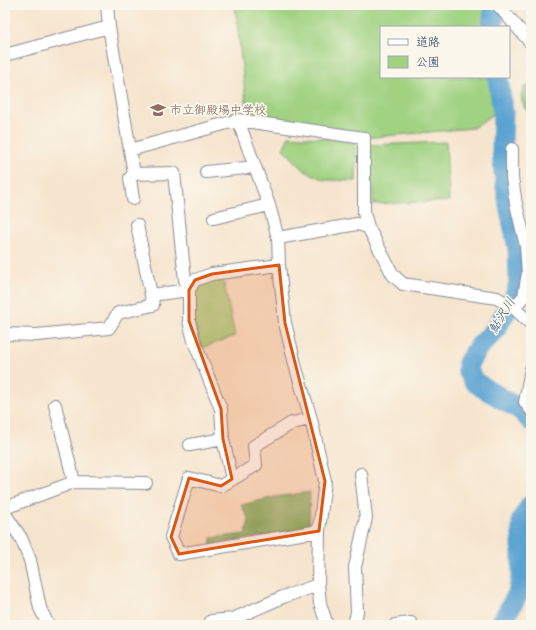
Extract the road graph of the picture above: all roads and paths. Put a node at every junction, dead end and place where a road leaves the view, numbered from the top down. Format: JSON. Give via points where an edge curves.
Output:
{"nodes":[{"id":1,"x":107,"y":5,"type":"edge"},
{"id":2,"x":501,"y":9,"type":"edge"},
{"id":3,"x":109,"y":27,"type":"junction"},
{"id":4,"x":531,"y":43,"type":"edge"},
{"id":5,"x":5,"y":55,"type":"edge"},
{"id":6,"x":238,"y":120,"type":"junction"},
{"id":7,"x":512,"y":149,"type":"dead end"},
{"id":8,"x":130,"y":150,"type":"junction"},
{"id":9,"x":255,"y":167,"type":"junction"},
{"id":10,"x":206,"y":172,"type":"dead end"},
{"id":11,"x":134,"y":174,"type":"junction"},
{"id":12,"x":133,"y":199,"type":"dead end"},
{"id":13,"x":269,"y":205,"type":"junction"},
{"id":14,"x":214,"y":218,"type":"dead end"},
{"id":15,"x":137,"y":225,"type":"dead end"},
{"id":16,"x":368,"y":227,"type":"junction"},
{"id":17,"x":526,"y":227,"type":"edge"},
{"id":18,"x":278,"y":238,"type":"junction"},
{"id":19,"x":279,"y":265,"type":"junction"},
{"id":20,"x":189,"y":290,"type":"junction"},
{"id":21,"x":151,"y":295,"type":"junction"},
{"id":22,"x":514,"y":308,"type":"junction"},
{"id":23,"x":531,"y":324,"type":"edge"},
{"id":24,"x":5,"y":334,"type":"edge"},
{"id":25,"x":531,"y":370,"type":"edge"},
{"id":26,"x":55,"y":405,"type":"dead end"},
{"id":27,"x":531,"y":410,"type":"edge"},
{"id":28,"x":311,"y":419,"type":"junction"},
{"id":29,"x":222,"y":440,"type":"junction"},
{"id":30,"x":190,"y":445,"type":"dead end"},
{"id":31,"x":361,"y":474,"type":"dead end"},
{"id":32,"x":232,"y":479,"type":"junction"},
{"id":33,"x":74,"y":482,"type":"junction"},
{"id":34,"x":146,"y":483,"type":"dead end"},
{"id":35,"x":5,"y":508,"type":"edge"},
{"id":36,"x":5,"y":514,"type":"edge"},
{"id":37,"x":319,"y":531,"type":"junction"},
{"id":38,"x":318,"y":585,"type":"junction"},
{"id":39,"x":211,"y":621,"type":"dead end"},
{"id":40,"x":48,"y":625,"type":"edge"},
{"id":41,"x":327,"y":625,"type":"edge"},
{"id":42,"x":354,"y":625,"type":"edge"},
{"id":43,"x":395,"y":625,"type":"edge"},
{"id":44,"x":410,"y":625,"type":"edge"}],
"edges":[{"from":1,"to":3,"type":"street"},
{"from":2,"to":4,"type":"street"},
{"from":3,"to":5,"type":"street"},
{"from":3,"to":8,"type":"street"},
{"from":6,"to":8,"type":"street"},
{"from":6,"to":9,"type":"street"},
{"from":6,"to":16,"type":"street","via":[[364,138],[364,213]]},
{"from":7,"to":17,"type":"street","via":[[512,178],[516,204]]},
{"from":8,"to":11,"type":"street"},
{"from":9,"to":10,"type":"street"},
{"from":9,"to":13,"type":"street"},
{"from":11,"to":12,"type":"street","via":[[130,178]]},
{"from":11,"to":20,"type":"street","via":[[174,173],[185,280]]},
{"from":13,"to":14,"type":"street"},
{"from":13,"to":18,"type":"street"},
{"from":15,"to":21,"type":"street"},
{"from":16,"to":18,"type":"street","via":[[357,224]]},
{"from":16,"to":22,"type":"street","via":[[393,275],[403,284],[497,298]]},
{"from":17,"to":22,"type":"street","via":[[528,273],[524,296]]},
{"from":18,"to":19,"type":"street"},
{"from":19,"to":20,"type":"street","via":[[212,274],[195,280]]},
{"from":19,"to":28,"type":"street","via":[[285,323]]},
{"from":20,"to":21,"type":"street"},
{"from":20,"to":29,"type":"street","via":[[189,322],[221,409]]},
{"from":21,"to":24,"type":"street","via":[[153,305],[118,313],[109,328],[36,336]]},
{"from":22,"to":23,"type":"street"},
{"from":25,"to":27,"type":"street","via":[[525,402]]},
{"from":26,"to":33,"type":"street"},
{"from":28,"to":32,"type":"street","via":[[292,423],[254,446],[256,465]]},
{"from":28,"to":37,"type":"street","via":[[325,481]]},
{"from":29,"to":30,"type":"street"},
{"from":29,"to":32,"type":"street"},
{"from":31,"to":42,"type":"street","via":[[366,518],[355,567],[357,612]]},
{"from":32,"to":37,"type":"street","via":[[221,486],[189,478],[171,536],[178,554]]},
{"from":33,"to":34,"type":"street"},
{"from":33,"to":35,"type":"street"},
{"from":36,"to":40,"type":"street","via":[[21,538],[30,560],[40,608]]},
{"from":37,"to":38,"type":"street"},
{"from":38,"to":39,"type":"street","via":[[233,619]]},
{"from":38,"to":41,"type":"street"},
{"from":43,"to":44,"type":"street","via":[[411,623]]}]}
